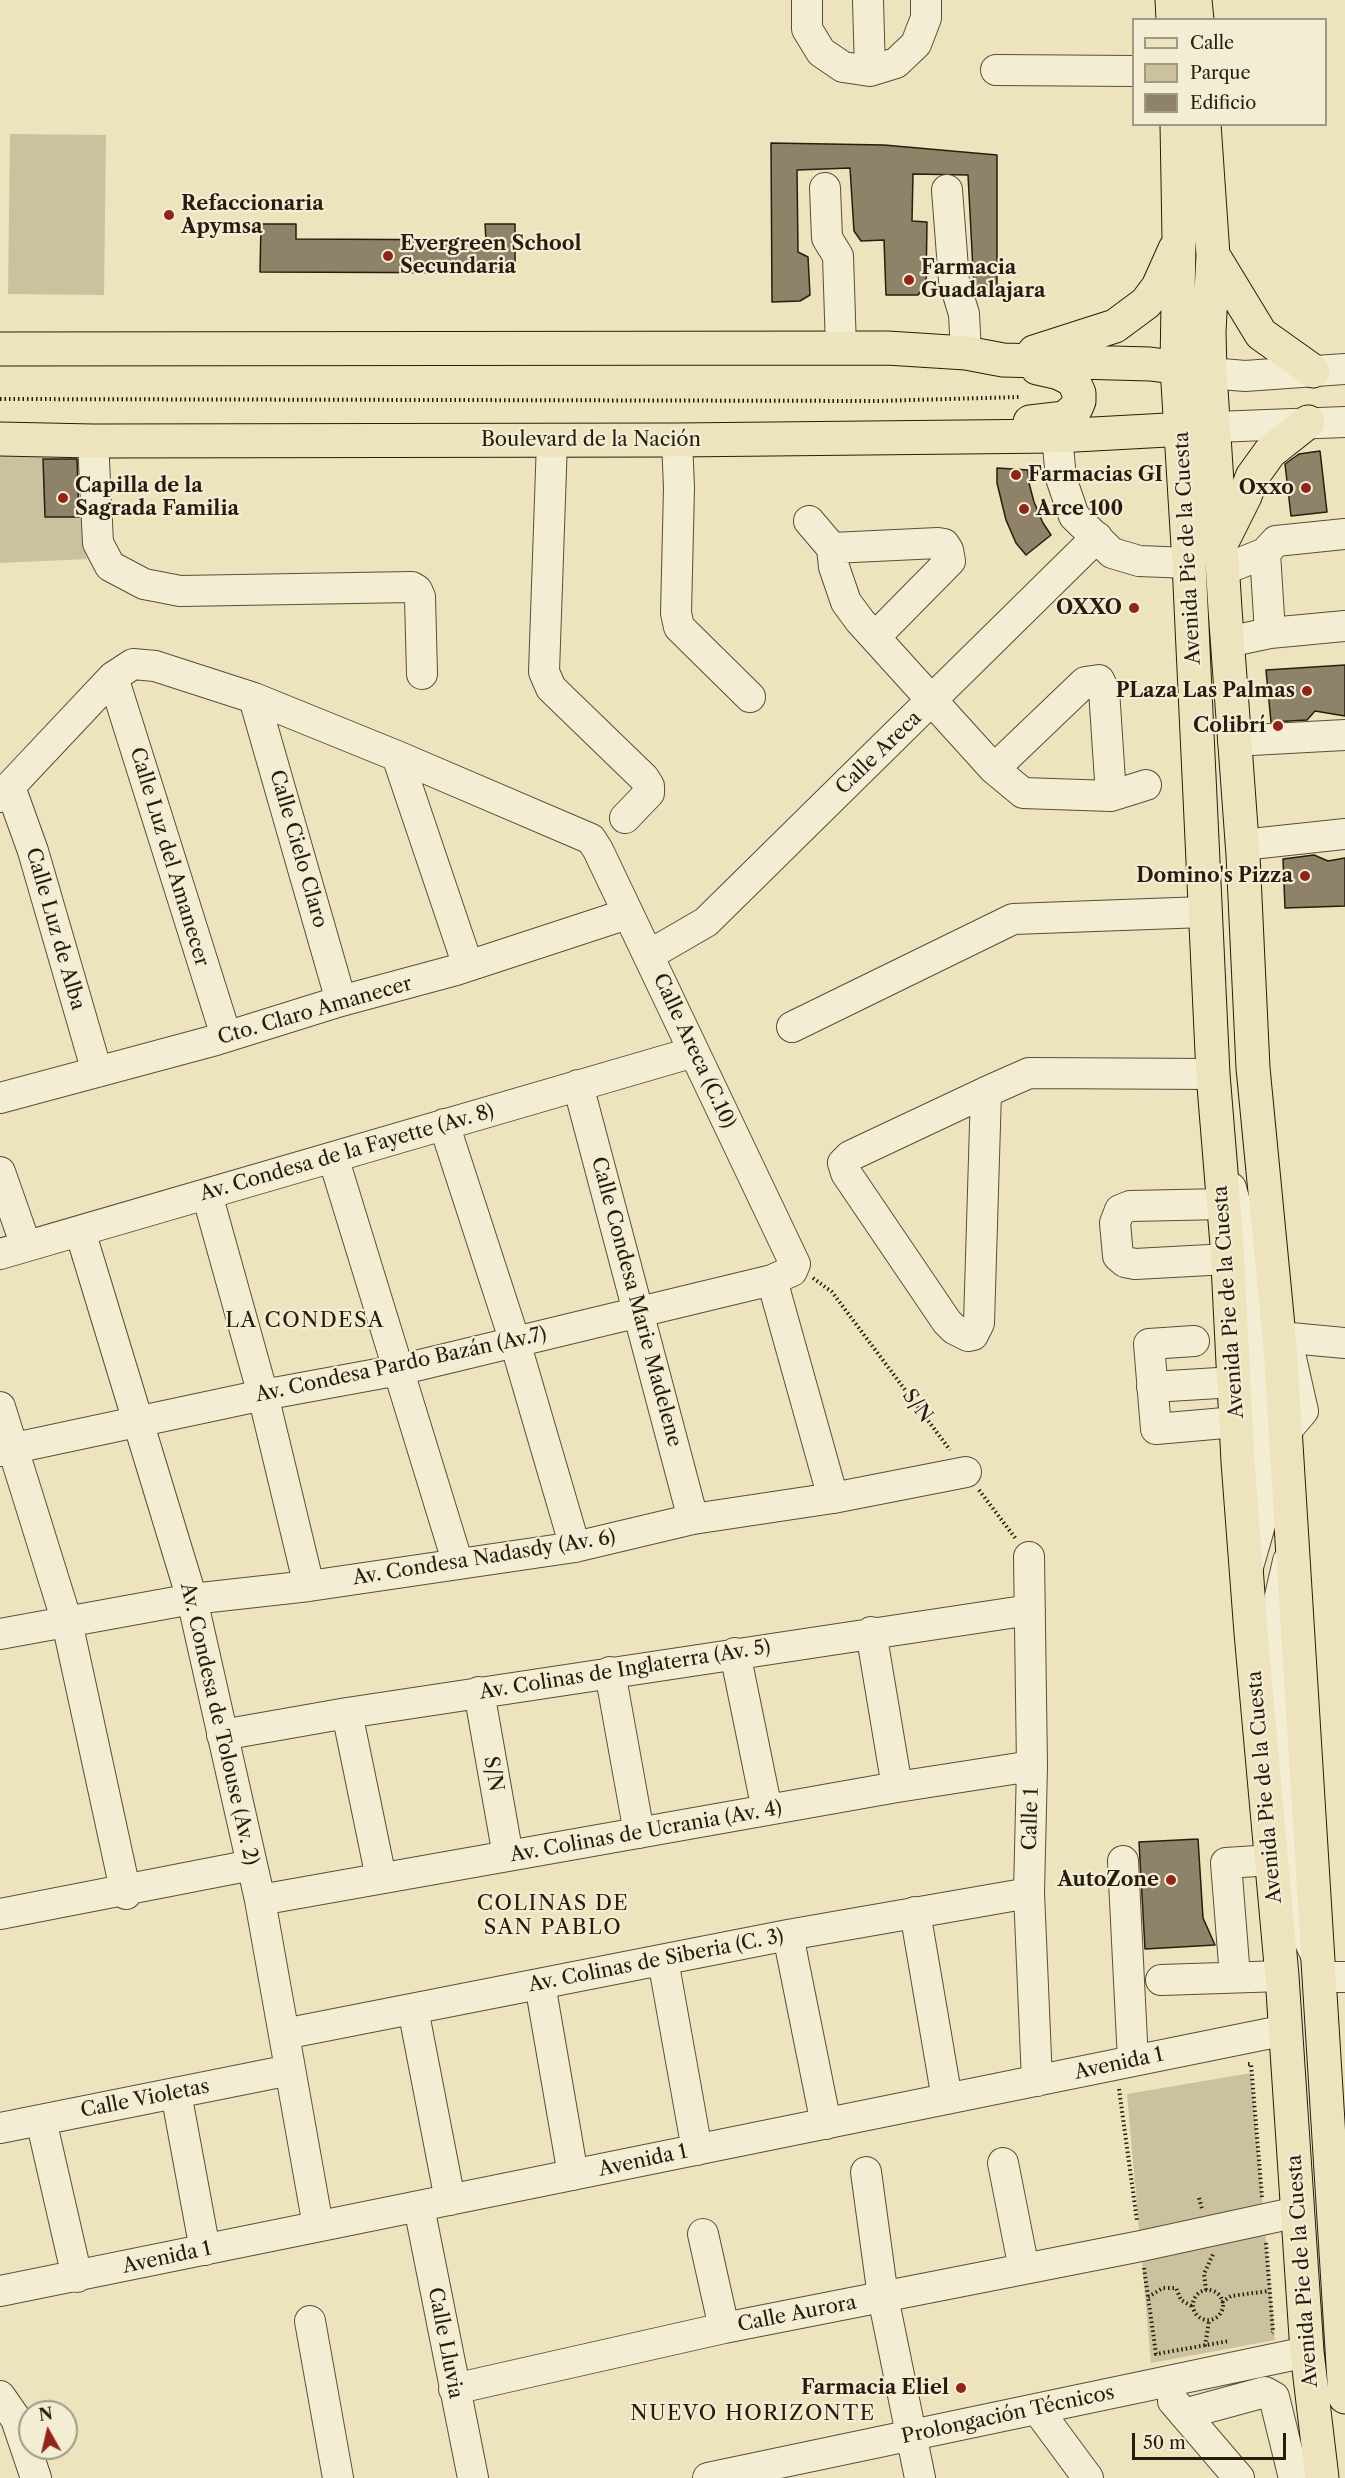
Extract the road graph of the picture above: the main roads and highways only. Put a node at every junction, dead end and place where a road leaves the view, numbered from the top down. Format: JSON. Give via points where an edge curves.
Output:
{"nodes":[{"id":1,"x":1172,"y":0,"type":"edge"},
{"id":2,"x":1195,"y":0,"type":"edge"},
{"id":3,"x":1173,"y":18,"type":"edge"},
{"id":4,"x":1197,"y":18,"type":"edge"},
{"id":5,"x":1177,"y":126,"type":"edge"},
{"id":6,"x":1204,"y":126,"type":"edge"},
{"id":7,"x":1179,"y":239,"type":"junction"},
{"id":8,"x":1213,"y":255,"type":"junction"},
{"id":9,"x":0,"y":349,"type":"edge"},
{"id":10,"x":1003,"y":360,"type":"junction"},
{"id":11,"x":1194,"y":370,"type":"junction"},
{"id":12,"x":1329,"y":370,"type":"edge"},
{"id":13,"x":1308,"y":422,"type":"road end"},
{"id":14,"x":1197,"y":428,"type":"junction"},
{"id":15,"x":869,"y":437,"type":"junction"},
{"id":16,"x":0,"y":438,"type":"edge"},
{"id":17,"x":1222,"y":556,"type":"junction"},
{"id":18,"x":1327,"y":1971,"type":"edge"},
{"id":19,"x":1345,"y":2393,"type":"edge"},
{"id":20,"x":1322,"y":2478,"type":"edge"}],
"edges":[{"from":1,"to":3,"type":"main road"},
{"from":2,"to":4,"type":"main road"},
{"from":5,"to":7,"type":"main road","name":"Avenida Pie de la Cuesta"},
{"from":6,"to":8,"type":"main road","name":"Avenida Pie de la Cuesta"},
{"from":7,"to":10,"type":"main road","via":[[1158,287],[1146,303],[1115,326]]},
{"from":7,"to":11,"type":"main road","name":"Avenida Pie de la Cuesta"},
{"from":8,"to":11,"type":"main road","name":"Avenida Pie de la Cuesta","via":[[1209,332]]},
{"from":8,"to":12,"type":"main road","via":[[1261,334]]},
{"from":9,"to":10,"type":"main road","via":[[886,348],[966,353]]},
{"from":10,"to":11,"type":"main road"},
{"from":10,"to":15,"type":"main road","via":[[1066,376],[1079,393],[1076,408],[1058,420]]},
{"from":11,"to":14,"type":"main road","name":"Avenida Pie de la Cuesta"},
{"from":13,"to":17,"type":"main road","via":[[1270,452],[1252,477]]},
{"from":14,"to":15,"type":"main road","name":"Boulevard de la Nación","via":[[1057,436]]},
{"from":14,"to":17,"type":"main road","name":"Avenida Pie de la Cuesta"},
{"from":14,"to":20,"type":"main road","name":"Avenida Pie de la Cuesta","via":[[1189,563],[1216,1133],[1228,1258],[1247,1570],[1282,1976],[1307,2352]]},
{"from":15,"to":16,"type":"main road","name":"Boulevard de la Nación","via":[[552,441]]},
{"from":17,"to":18,"type":"main road","name":"Avenida Pie de la Cuesta","via":[[1253,1068],[1280,1342]]},
{"from":18,"to":19,"type":"main road","name":"Avenida Pie de la Cuesta"}]}
